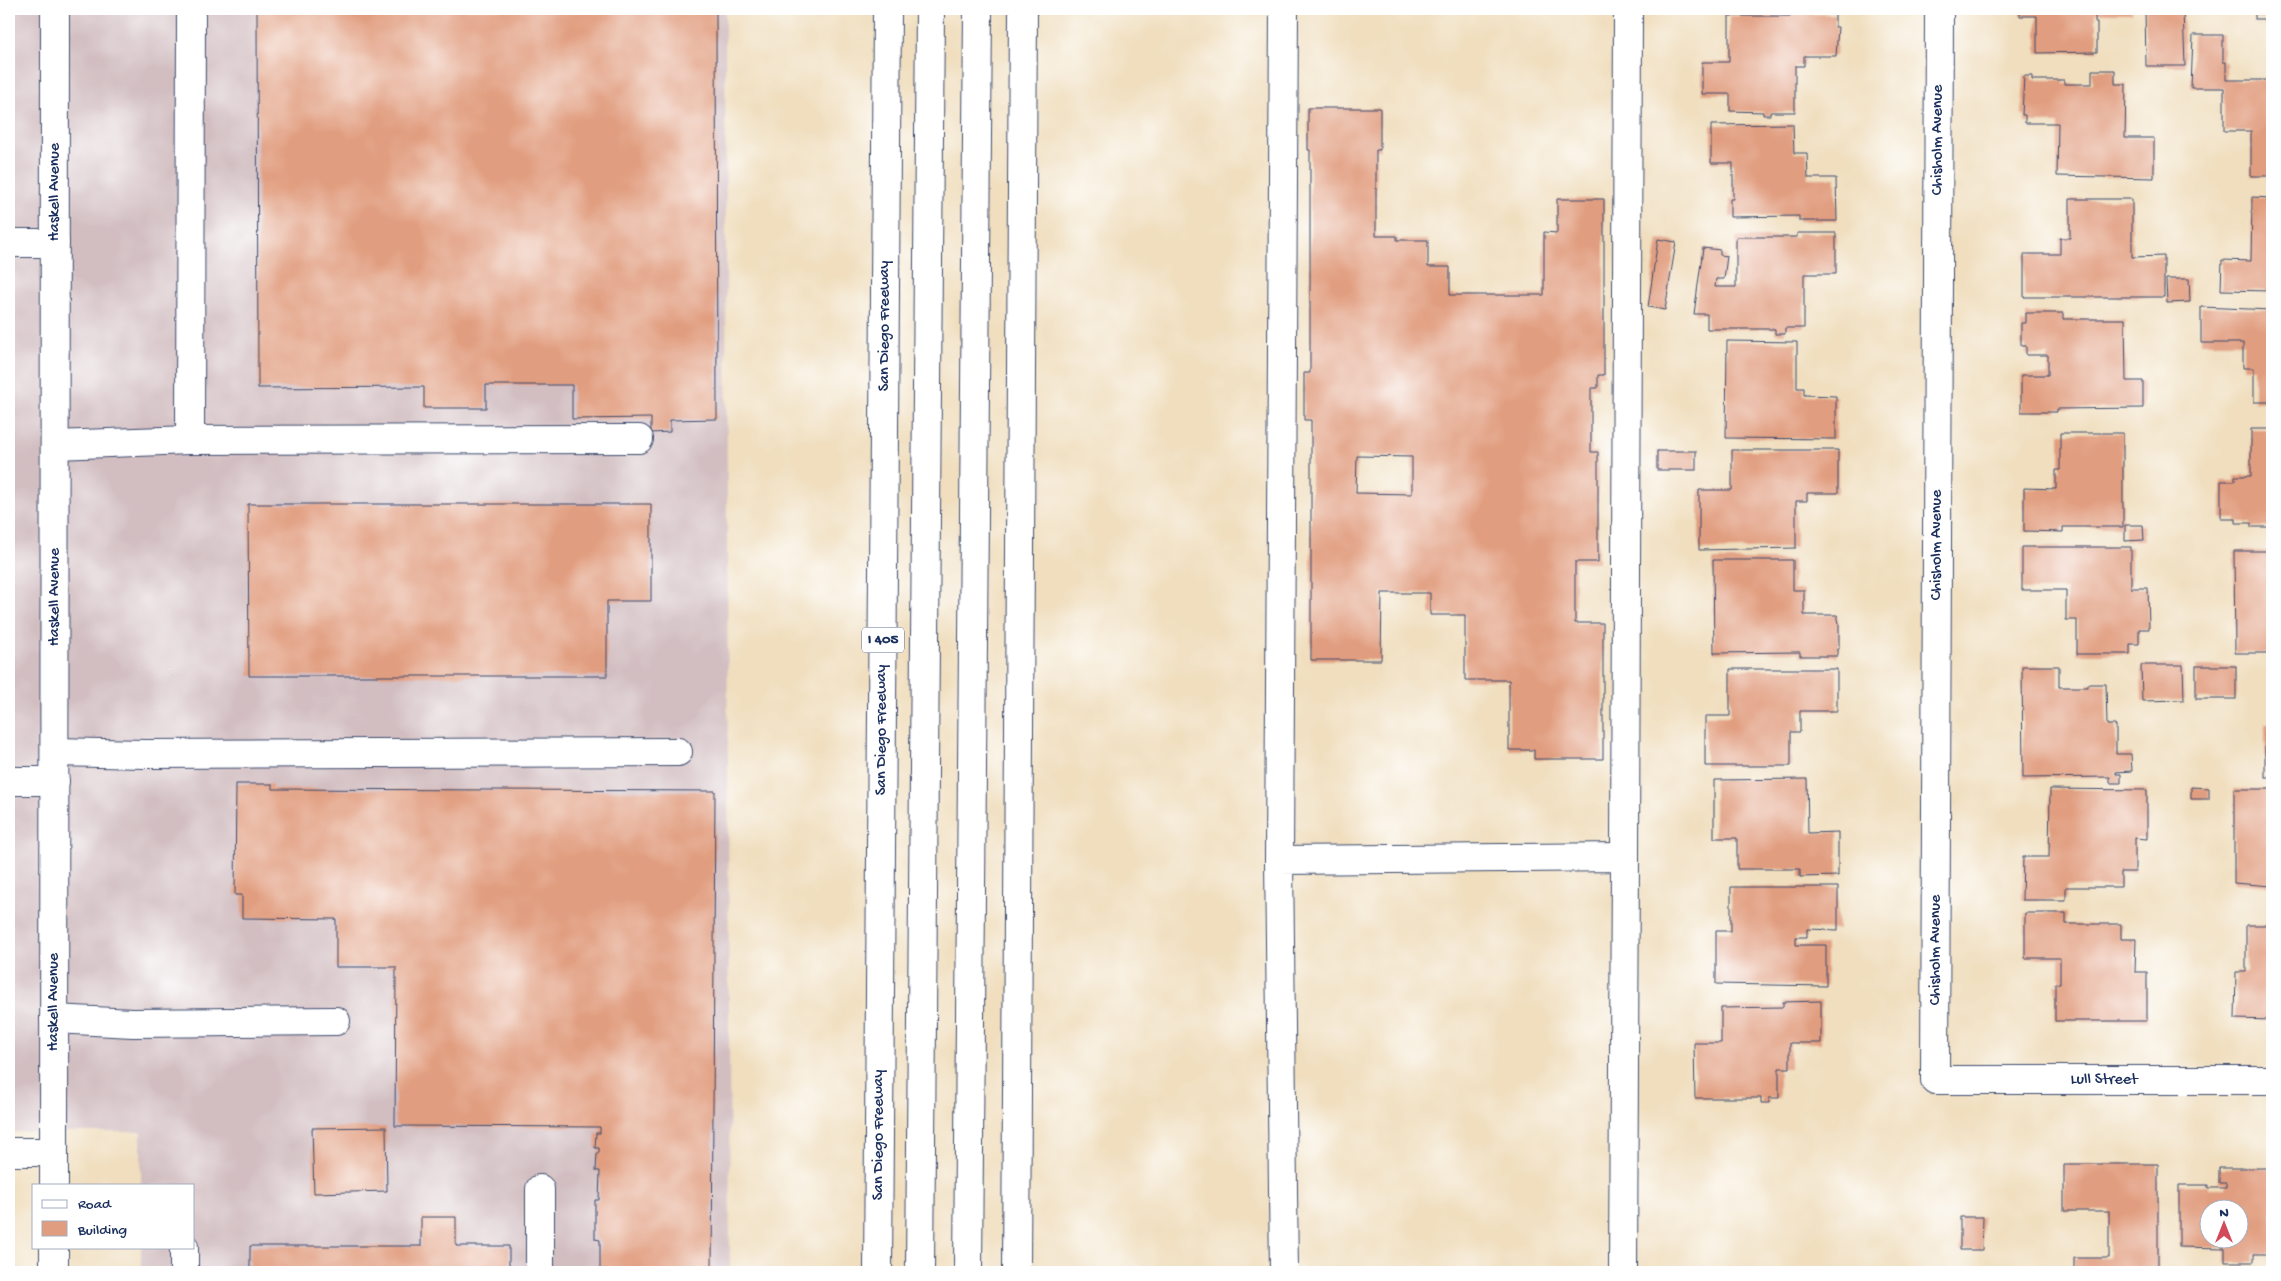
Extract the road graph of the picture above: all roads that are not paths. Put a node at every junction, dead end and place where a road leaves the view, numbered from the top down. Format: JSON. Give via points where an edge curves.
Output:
{"nodes":[{"id":1,"x":55,"y":9,"type":"edge"},
{"id":2,"x":191,"y":9,"type":"edge"},
{"id":3,"x":887,"y":9,"type":"edge"},
{"id":4,"x":930,"y":9,"type":"edge"},
{"id":5,"x":978,"y":9,"type":"edge"},
{"id":6,"x":1023,"y":9,"type":"edge"},
{"id":7,"x":1628,"y":9,"type":"edge"},
{"id":8,"x":1939,"y":9,"type":"edge"},
{"id":9,"x":1284,"y":11,"type":"edge"},
{"id":10,"x":9,"y":243,"type":"edge"},
{"id":11,"x":55,"y":243,"type":"junction"},
{"id":12,"x":639,"y":439,"type":"dead end"},
{"id":13,"x":190,"y":440,"type":"junction"},
{"id":14,"x":55,"y":445,"type":"junction"},
{"id":15,"x":55,"y":752,"type":"junction"},
{"id":16,"x":678,"y":752,"type":"dead end"},
{"id":17,"x":9,"y":781,"type":"edge"},
{"id":18,"x":55,"y":781,"type":"junction"},
{"id":19,"x":1625,"y":857,"type":"junction"},
{"id":20,"x":1279,"y":860,"type":"junction"},
{"id":21,"x":54,"y":1020,"type":"junction"},
{"id":22,"x":336,"y":1021,"type":"dead end"},
{"id":23,"x":1935,"y":1080,"type":"joint"},
{"id":24,"x":2272,"y":1080,"type":"edge"},
{"id":25,"x":9,"y":1152,"type":"edge"},
{"id":26,"x":54,"y":1152,"type":"junction"},
{"id":27,"x":54,"y":1184,"type":"edge"},
{"id":28,"x":540,"y":1189,"type":"dead end"},
{"id":29,"x":54,"y":1248,"type":"edge"},
{"id":30,"x":184,"y":1248,"type":"edge"},
{"id":31,"x":54,"y":1272,"type":"edge"},
{"id":32,"x":184,"y":1272,"type":"edge"},
{"id":33,"x":540,"y":1272,"type":"edge"},
{"id":34,"x":878,"y":1272,"type":"edge"},
{"id":35,"x":920,"y":1272,"type":"edge"},
{"id":36,"x":968,"y":1272,"type":"edge"},
{"id":37,"x":1016,"y":1272,"type":"edge"},
{"id":38,"x":1284,"y":1272,"type":"edge"},
{"id":39,"x":1623,"y":1272,"type":"edge"}],
"edges":[{"from":1,"to":11,"type":"main road","name":"Haskell Avenue"},
{"from":2,"to":13,"type":"main road"},
{"from":3,"to":34,"type":"main road","name":"San Diego Freeway","number":"I 405"},
{"from":4,"to":35,"type":"main road"},
{"from":5,"to":36,"type":"main road"},
{"from":6,"to":37,"type":"main road"},
{"from":7,"to":19,"type":"main road"},
{"from":8,"to":23,"type":"main road","name":"Chisholm Avenue"},
{"from":9,"to":20,"type":"main road"},
{"from":10,"to":11,"type":"main road"},
{"from":11,"to":14,"type":"main road","name":"Haskell Avenue"},
{"from":12,"to":13,"type":"main road"},
{"from":13,"to":14,"type":"main road"},
{"from":14,"to":15,"type":"main road","name":"Haskell Avenue"},
{"from":15,"to":16,"type":"main road"},
{"from":15,"to":18,"type":"main road","name":"Haskell Avenue"},
{"from":17,"to":18,"type":"main road"},
{"from":18,"to":21,"type":"main road","name":"Haskell Avenue"},
{"from":19,"to":20,"type":"main road"},
{"from":19,"to":39,"type":"main road"},
{"from":20,"to":38,"type":"main road"},
{"from":21,"to":22,"type":"main road","via":[[133,1023]]},
{"from":21,"to":26,"type":"main road","name":"Haskell Avenue"},
{"from":23,"to":24,"type":"main road","name":"Lull Street"},
{"from":25,"to":26,"type":"main road"},
{"from":26,"to":27,"type":"main road","name":"Haskell Avenue"},
{"from":28,"to":33,"type":"main road"},
{"from":29,"to":31,"type":"main road"},
{"from":30,"to":32,"type":"main road"}]}
